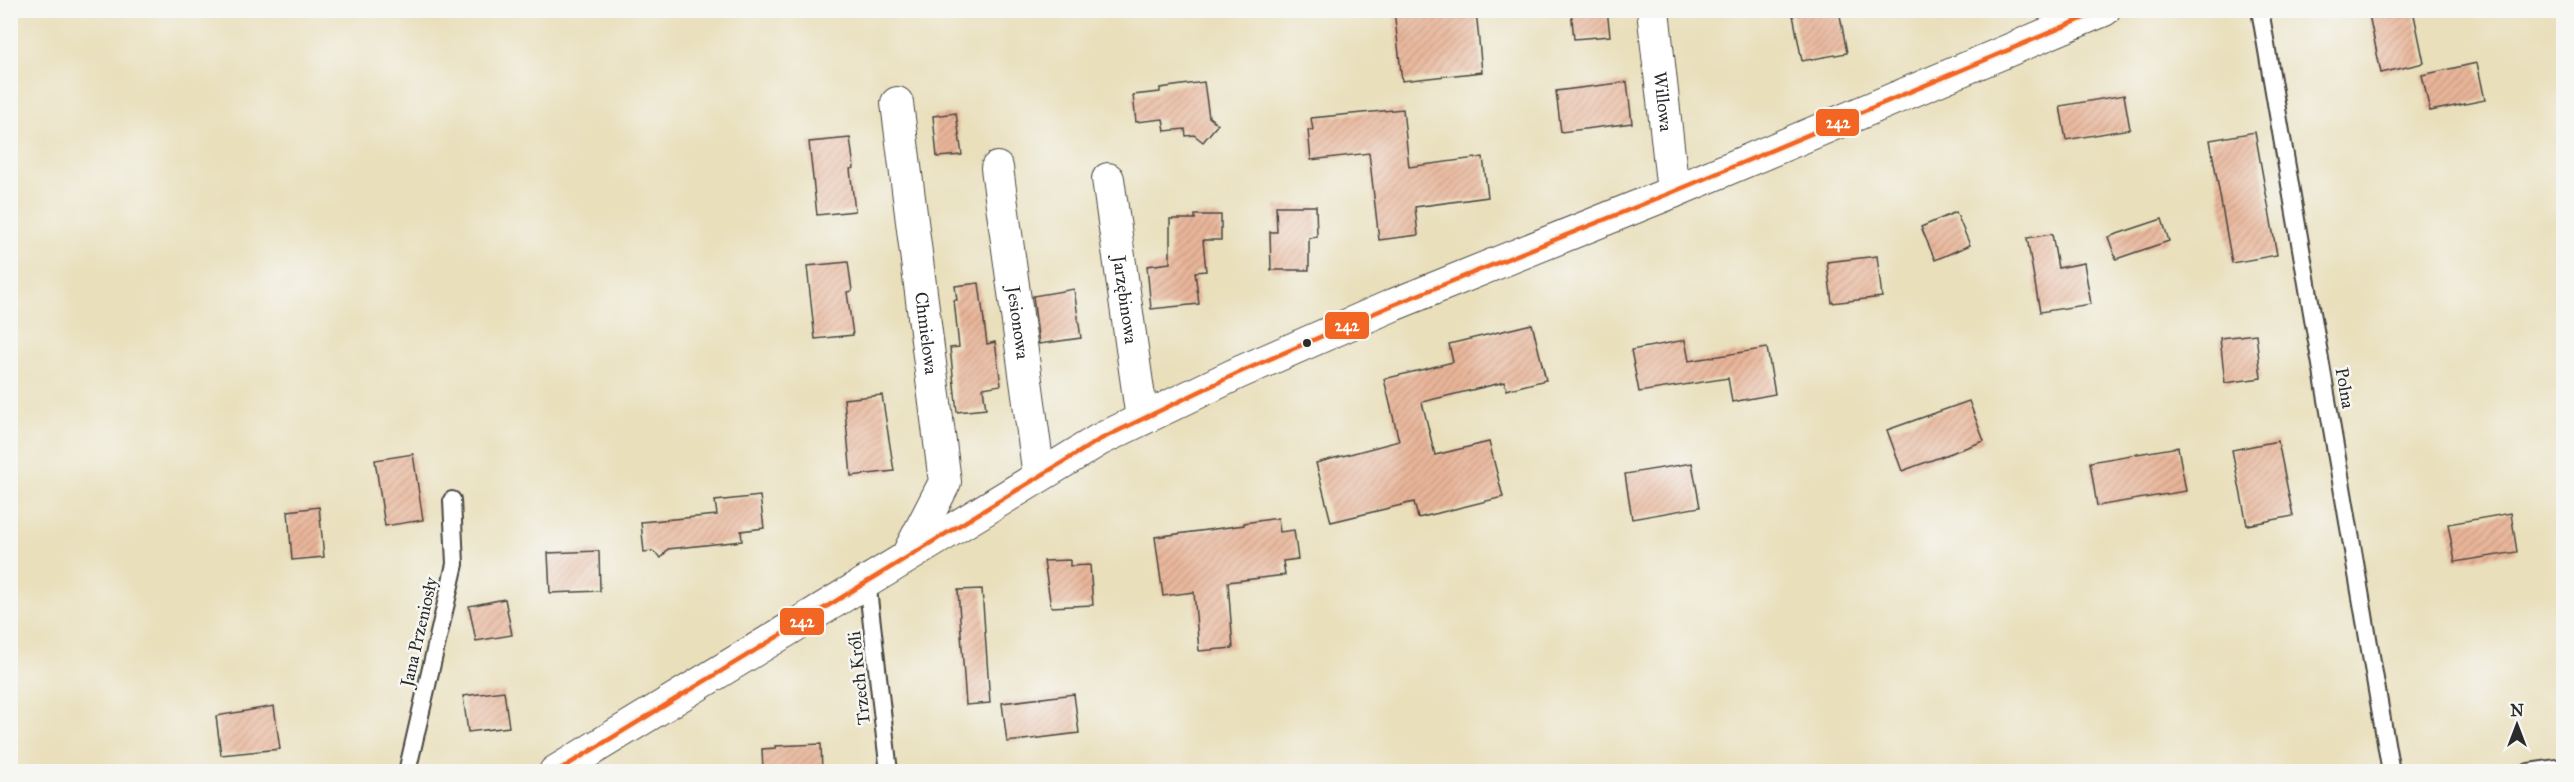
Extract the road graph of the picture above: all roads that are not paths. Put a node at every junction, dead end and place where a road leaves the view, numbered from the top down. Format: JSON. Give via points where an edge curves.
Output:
{"nodes":[{"id":1,"x":1653,"y":10,"type":"edge"},
{"id":2,"x":2104,"y":10,"type":"edge"},
{"id":3,"x":2260,"y":10,"type":"edge"},
{"id":4,"x":897,"y":103,"type":"dead end"},
{"id":5,"x":997,"y":168,"type":"dead end"},
{"id":6,"x":1108,"y":179,"type":"dead end"},
{"id":7,"x":1673,"y":192,"type":"junction"},
{"id":8,"x":1142,"y":419,"type":"junction"},
{"id":9,"x":1039,"y":476,"type":"junction"},
{"id":10,"x":452,"y":500,"type":"dead end"},
{"id":11,"x":907,"y":557,"type":"junction"},
{"id":12,"x":867,"y":581,"type":"junction"},
{"id":13,"x":2564,"y":767,"type":"edge"},
{"id":14,"x":407,"y":771,"type":"edge"},
{"id":15,"x":555,"y":771,"type":"edge"},
{"id":16,"x":889,"y":771,"type":"edge"},
{"id":17,"x":2391,"y":771,"type":"edge"},
{"id":18,"x":2529,"y":771,"type":"edge"}],
"edges":[{"from":1,"to":7,"type":"street","name":"Willowa"},
{"from":2,"to":7,"type":"street"},
{"from":3,"to":17,"type":"lane","name":"Polna"},
{"from":4,"to":11,"type":"street","name":"Chmielowa","via":[[945,482]]},
{"from":5,"to":9,"type":"street","name":"Jesionowa"},
{"from":6,"to":8,"type":"street","name":"Jarzębinowa"},
{"from":7,"to":8,"type":"street","via":[[1393,305],[1238,372]]},
{"from":8,"to":9,"type":"street"},
{"from":9,"to":11,"type":"street"},
{"from":10,"to":14,"type":"lane","name":"Jana Przeniosły","via":[[455,564]]},
{"from":11,"to":12,"type":"street"},
{"from":12,"to":15,"type":"street"},
{"from":12,"to":16,"type":"lane","name":"Trzech Króli"},
{"from":13,"to":18,"type":"lane"}]}
